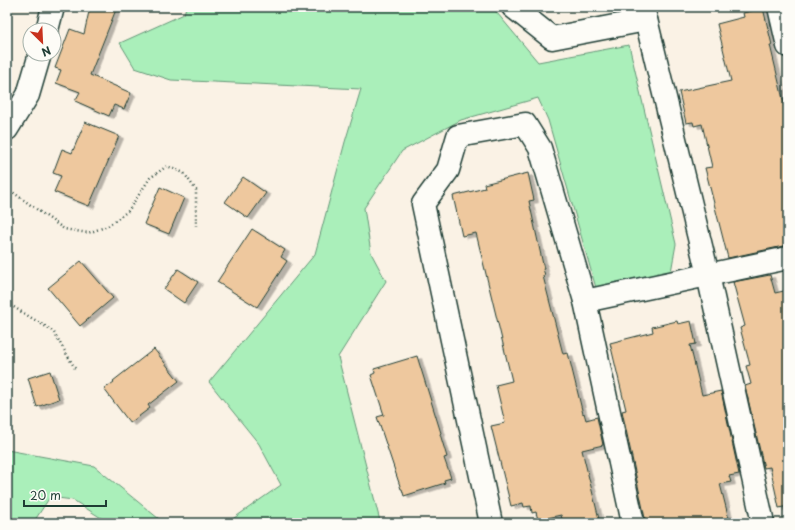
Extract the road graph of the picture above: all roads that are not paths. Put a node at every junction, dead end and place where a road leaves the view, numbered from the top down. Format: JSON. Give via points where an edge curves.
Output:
{"nodes":[{"id":1,"x":53,"y":7,"type":"edge"},
{"id":2,"x":514,"y":7,"type":"edge"},
{"id":3,"x":779,"y":7,"type":"edge"},
{"id":4,"x":644,"y":14,"type":"edge"},
{"id":5,"x":49,"y":22,"type":"edge"},
{"id":6,"x":788,"y":46,"type":"edge"},
{"id":7,"x":38,"y":62,"type":"edge"},
{"id":8,"x":7,"y":129,"type":"edge"},
{"id":9,"x":788,"y":258,"type":"edge"},
{"id":10,"x":708,"y":275,"type":"junction"},
{"id":11,"x":585,"y":301,"type":"junction"},
{"id":12,"x":491,"y":523,"type":"edge"},
{"id":13,"x":633,"y":523,"type":"edge"},
{"id":14,"x":763,"y":523,"type":"edge"}],
"edges":[{"from":1,"to":5,"type":"street"},
{"from":2,"to":4,"type":"street","via":[[552,38]]},
{"from":3,"to":6,"type":"street"},
{"from":4,"to":10,"type":"street"},
{"from":7,"to":8,"type":"street","via":[[28,95]]},
{"from":9,"to":10,"type":"street"},
{"from":10,"to":11,"type":"street"},
{"from":10,"to":14,"type":"street"},
{"from":11,"to":12,"type":"street","via":[[540,148],[525,124],[458,136],[448,170],[423,204]]},
{"from":11,"to":13,"type":"street"}]}
